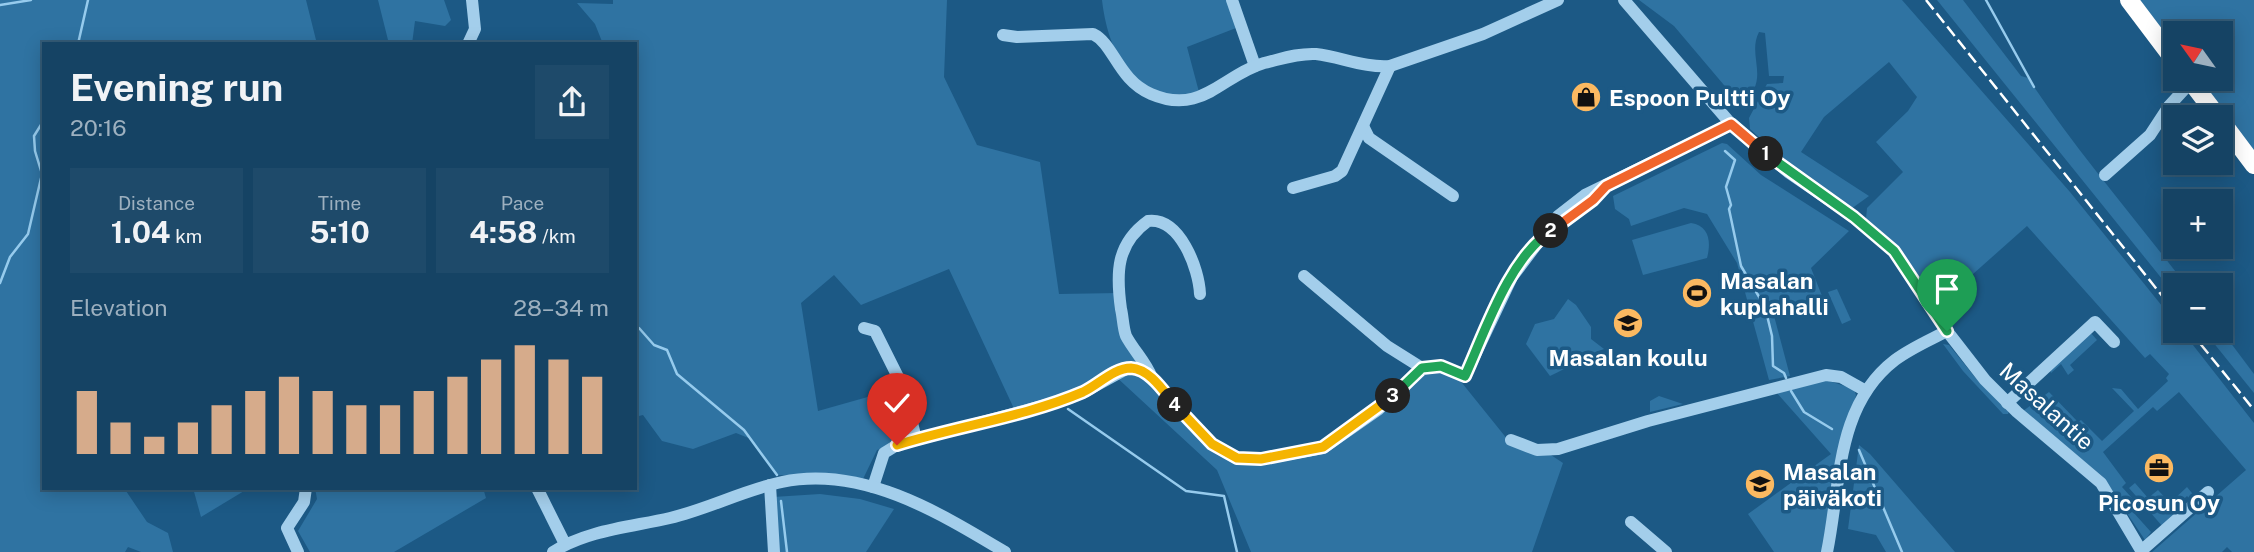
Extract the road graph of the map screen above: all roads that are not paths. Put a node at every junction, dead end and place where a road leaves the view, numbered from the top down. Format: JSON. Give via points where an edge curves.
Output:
{"nodes":[{"id":1,"x":472,"y":0,"type":"edge"},
{"id":2,"x":1232,"y":0,"type":"edge"},
{"id":3,"x":1558,"y":0,"type":"edge"},
{"id":4,"x":1624,"y":0,"type":"edge"},
{"id":5,"x":2129,"y":0,"type":"edge"},
{"id":6,"x":1003,"y":35,"type":"dead end"},
{"id":7,"x":469,"y":42,"type":"edge"},
{"id":8,"x":2163,"y":45,"type":"edge"},
{"id":9,"x":1255,"y":66,"type":"junction"},
{"id":10,"x":1390,"y":66,"type":"junction"},
{"id":11,"x":2180,"y":91,"type":"edge"},
{"id":12,"x":2198,"y":91,"type":"edge"},
{"id":13,"x":2208,"y":105,"type":"edge"},
{"id":14,"x":1731,"y":124,"type":"junction"},
{"id":15,"x":1363,"y":126,"type":"junction"},
{"id":16,"x":2233,"y":137,"type":"edge"},
{"id":17,"x":2254,"y":165,"type":"edge"},
{"id":18,"x":2105,"y":175,"type":"dead end"},
{"id":19,"x":1293,"y":188,"type":"dead end"},
{"id":20,"x":1453,"y":196,"type":"dead end"},
{"id":21,"x":1304,"y":276,"type":"dead end"},
{"id":22,"x":1200,"y":294,"type":"dead end"},
{"id":23,"x":864,"y":328,"type":"dead end"},
{"id":24,"x":1947,"y":331,"type":"junction"},
{"id":25,"x":2113,"y":342,"type":"dead end"},
{"id":26,"x":1422,"y":368,"type":"junction"},
{"id":27,"x":1152,"y":379,"type":"junction"},
{"id":28,"x":1866,"y":391,"type":"junction"},
{"id":29,"x":2007,"y":403,"type":"junction"},
{"id":30,"x":916,"y":439,"type":"junction"},
{"id":31,"x":1511,"y":440,"type":"dead end"},
{"id":32,"x":770,"y":485,"type":"junction"},
{"id":33,"x":873,"y":487,"type":"junction"},
{"id":34,"x":306,"y":490,"type":"edge"},
{"id":35,"x":538,"y":490,"type":"edge"},
{"id":36,"x":2208,"y":492,"type":"dead end"},
{"id":37,"x":1630,"y":523,"type":"dead end"},
{"id":38,"x":565,"y":544,"type":"junction"},
{"id":39,"x":2142,"y":551,"type":"edge"},
{"id":40,"x":298,"y":552,"type":"edge"},
{"id":41,"x":553,"y":552,"type":"edge"},
{"id":42,"x":774,"y":552,"type":"edge"},
{"id":43,"x":1005,"y":552,"type":"edge"},
{"id":44,"x":1666,"y":552,"type":"edge"},
{"id":45,"x":1827,"y":552,"type":"edge"}],
"edges":[{"from":1,"to":7,"type":"street","via":[[475,29]]},
{"from":2,"to":9,"type":"street"},
{"from":3,"to":10,"type":"street","via":[[1483,34]]},
{"from":4,"to":14,"type":"street","name":"Masalantie"},
{"from":5,"to":8,"type":"highway"},
{"from":6,"to":9,"type":"street","via":[[1084,32],[1101,38],[1132,82],[1152,94],[1184,100],[1197,98]]},
{"from":9,"to":10,"type":"street","via":[[1314,54]]},
{"from":10,"to":15,"type":"street"},
{"from":11,"to":18,"type":"street","via":[[2150,135]]},
{"from":12,"to":13,"type":"highway"},
{"from":14,"to":24,"type":"street","name":"Masalantie","via":[[1788,172],[1881,238],[1903,262]]},
{"from":14,"to":26,"type":"street","via":[[1569,206],[1542,236],[1502,295],[1465,376],[1441,366]]},
{"from":15,"to":19,"type":"street","via":[[1342,171]]},
{"from":15,"to":20,"type":"street","via":[[1369,138]]},
{"from":16,"to":17,"type":"highway"},
{"from":21,"to":26,"type":"street","via":[[1387,346]]},
{"from":22,"to":27,"type":"street","via":[[1199,273],[1169,226],[1148,221],[1129,238],[1118,263],[1119,293],[1126,335]]},
{"from":23,"to":30,"type":"street","via":[[874,331],[904,387]]},
{"from":24,"to":28,"type":"street","via":[[1896,359]]},
{"from":24,"to":29,"type":"street","name":"Masalantie"},
{"from":25,"to":29,"type":"street","via":[[2095,322]]},
{"from":26,"to":27,"type":"street","via":[[1379,409],[1323,447],[1261,459],[1237,458],[1212,444]]},
{"from":27,"to":30,"type":"street","via":[[1140,369],[1128,368],[1057,402]]},
{"from":28,"to":31,"type":"street","via":[[1841,377],[1826,375],[1558,449],[1537,450]]},
{"from":28,"to":45,"type":"street","via":[[1843,452]]},
{"from":29,"to":39,"type":"street","name":"Masalantie","via":[[2101,483]]},
{"from":30,"to":33,"type":"street","via":[[884,453]]},
{"from":32,"to":33,"type":"street","via":[[824,480]]},
{"from":32,"to":38,"type":"street","via":[[670,518]]},
{"from":32,"to":42,"type":"street"},
{"from":33,"to":43,"type":"street","via":[[901,496]]},
{"from":34,"to":40,"type":"street","via":[[304,502],[287,528]]},
{"from":35,"to":38,"type":"street"},
{"from":36,"to":39,"type":"street"},
{"from":37,"to":44,"type":"street"},
{"from":38,"to":41,"type":"street"}]}
